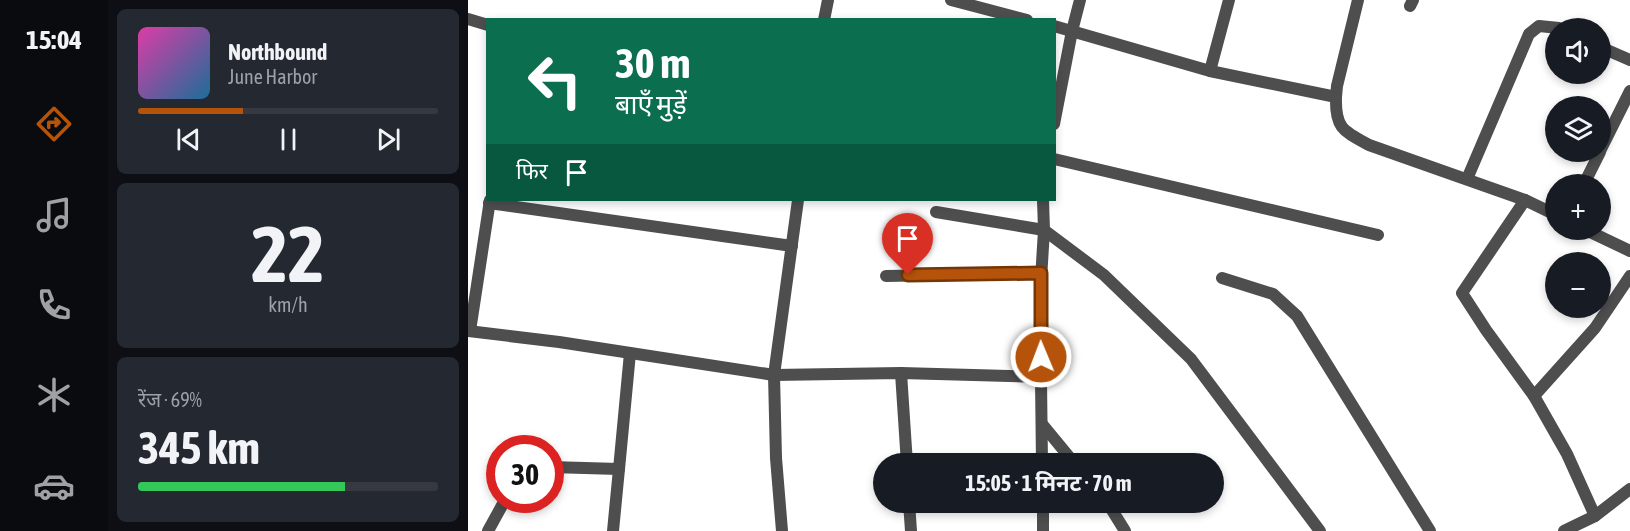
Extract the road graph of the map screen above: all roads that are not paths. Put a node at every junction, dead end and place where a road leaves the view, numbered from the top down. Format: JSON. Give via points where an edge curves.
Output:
{"nodes":[{"id":1,"x":828,"y":0,"type":"edge"},
{"id":2,"x":951,"y":0,"type":"edge"},
{"id":3,"x":1080,"y":0,"type":"edge"},
{"id":4,"x":1229,"y":0,"type":"edge"},
{"id":5,"x":1358,"y":0,"type":"edge"},
{"id":6,"x":824,"y":18,"type":"edge"},
{"id":7,"x":1019,"y":18,"type":"edge"},
{"id":8,"x":468,"y":19,"type":"edge"},
{"id":9,"x":486,"y":24,"type":"edge"},
{"id":10,"x":1056,"y":27,"type":"edge"},
{"id":11,"x":1545,"y":27,"type":"edge"},
{"id":12,"x":1072,"y":31,"type":"junction"},
{"id":13,"x":1611,"y":51,"type":"edge"},
{"id":14,"x":1630,"y":60,"type":"edge"},
{"id":15,"x":1210,"y":71,"type":"junction"},
{"id":16,"x":1630,"y":91,"type":"edge"},
{"id":17,"x":1336,"y":97,"type":"junction"},
{"id":18,"x":1056,"y":114,"type":"edge"},
{"id":19,"x":1611,"y":129,"type":"edge"},
{"id":20,"x":1056,"y":159,"type":"edge"},
{"id":21,"x":1467,"y":179,"type":"junction"},
{"id":22,"x":490,"y":201,"type":"edge"},
{"id":23,"x":798,"y":201,"type":"edge"},
{"id":24,"x":1043,"y":201,"type":"edge"},
{"id":25,"x":1525,"y":201,"type":"junction"},
{"id":26,"x":1545,"y":210,"type":"edge"},
{"id":27,"x":936,"y":212,"type":"dead end"},
{"id":28,"x":1044,"y":230,"type":"junction"},
{"id":29,"x":1378,"y":235,"type":"dead end"},
{"id":30,"x":1608,"y":240,"type":"edge"},
{"id":31,"x":792,"y":246,"type":"junction"},
{"id":32,"x":1630,"y":250,"type":"edge"},
{"id":33,"x":1041,"y":273,"type":"junction"},
{"id":34,"x":886,"y":276,"type":"dead end"},
{"id":35,"x":1630,"y":276,"type":"edge"},
{"id":36,"x":1222,"y":278,"type":"dead end"},
{"id":37,"x":469,"y":331,"type":"edge"},
{"id":38,"x":630,"y":353,"type":"junction"},
{"id":39,"x":901,"y":373,"type":"junction"},
{"id":40,"x":774,"y":375,"type":"junction"},
{"id":41,"x":1041,"y":377,"type":"junction"},
{"id":42,"x":1534,"y":396,"type":"junction"},
{"id":43,"x":1042,"y":424,"type":"junction"},
{"id":44,"x":906,"y":453,"type":"edge"},
{"id":45,"x":1042,"y":453,"type":"edge"},
{"id":46,"x":1066,"y":453,"type":"edge"},
{"id":47,"x":564,"y":468,"type":"edge"},
{"id":48,"x":619,"y":469,"type":"junction"},
{"id":49,"x":1630,"y":489,"type":"edge"},
{"id":50,"x":498,"y":513,"type":"edge"},
{"id":51,"x":910,"y":513,"type":"edge"},
{"id":52,"x":1042,"y":513,"type":"edge"},
{"id":53,"x":1114,"y":513,"type":"edge"},
{"id":54,"x":1595,"y":516,"type":"junction"},
{"id":55,"x":488,"y":531,"type":"edge"},
{"id":56,"x":613,"y":531,"type":"edge"},
{"id":57,"x":782,"y":531,"type":"edge"},
{"id":58,"x":911,"y":531,"type":"edge"},
{"id":59,"x":1043,"y":531,"type":"edge"},
{"id":60,"x":1125,"y":531,"type":"edge"},
{"id":61,"x":1320,"y":531,"type":"edge"},
{"id":62,"x":1430,"y":531,"type":"edge"},
{"id":63,"x":1564,"y":531,"type":"edge"}],
"edges":[{"from":1,"to":6,"type":"street"},
{"from":2,"to":7,"type":"street"},
{"from":3,"to":12,"type":"street"},
{"from":4,"to":15,"type":"street"},
{"from":5,"to":17,"type":"street"},
{"from":8,"to":9,"type":"street"},
{"from":10,"to":12,"type":"street"},
{"from":11,"to":21,"type":"street","via":[[1539,26],[1529,34]]},
{"from":12,"to":15,"type":"street"},
{"from":12,"to":18,"type":"street"},
{"from":13,"to":14,"type":"street"},
{"from":15,"to":17,"type":"street"},
{"from":16,"to":19,"type":"street"},
{"from":17,"to":21,"type":"street","via":[[1339,125],[1345,132],[1369,145]]},
{"from":20,"to":29,"type":"street"},
{"from":21,"to":25,"type":"street"},
{"from":22,"to":31,"type":"street"},
{"from":22,"to":37,"type":"street"},
{"from":23,"to":31,"type":"street"},
{"from":24,"to":28,"type":"street"},
{"from":25,"to":26,"type":"street"},
{"from":25,"to":42,"type":"street","via":[[1462,293]]},
{"from":27,"to":28,"type":"street"},
{"from":28,"to":33,"type":"street"},
{"from":28,"to":61,"type":"street","via":[[1104,275],[1191,359]]},
{"from":30,"to":32,"type":"street"},
{"from":31,"to":40,"type":"street"},
{"from":33,"to":34,"type":"street"},
{"from":33,"to":41,"type":"street"},
{"from":35,"to":42,"type":"street","via":[[1595,328]]},
{"from":36,"to":62,"type":"street","via":[[1273,294],[1298,316]]},
{"from":37,"to":38,"type":"street"},
{"from":38,"to":40,"type":"street"},
{"from":38,"to":48,"type":"street"},
{"from":39,"to":40,"type":"street"},
{"from":39,"to":41,"type":"street"},
{"from":39,"to":44,"type":"street"},
{"from":40,"to":57,"type":"street"},
{"from":41,"to":43,"type":"street"},
{"from":42,"to":54,"type":"street","via":[[1567,454]]},
{"from":43,"to":45,"type":"street"},
{"from":43,"to":46,"type":"street"},
{"from":47,"to":48,"type":"street"},
{"from":48,"to":56,"type":"street"},
{"from":49,"to":54,"type":"street"},
{"from":50,"to":55,"type":"street"},
{"from":51,"to":58,"type":"street"},
{"from":52,"to":59,"type":"street"},
{"from":53,"to":60,"type":"street"},
{"from":54,"to":63,"type":"street"}]}
